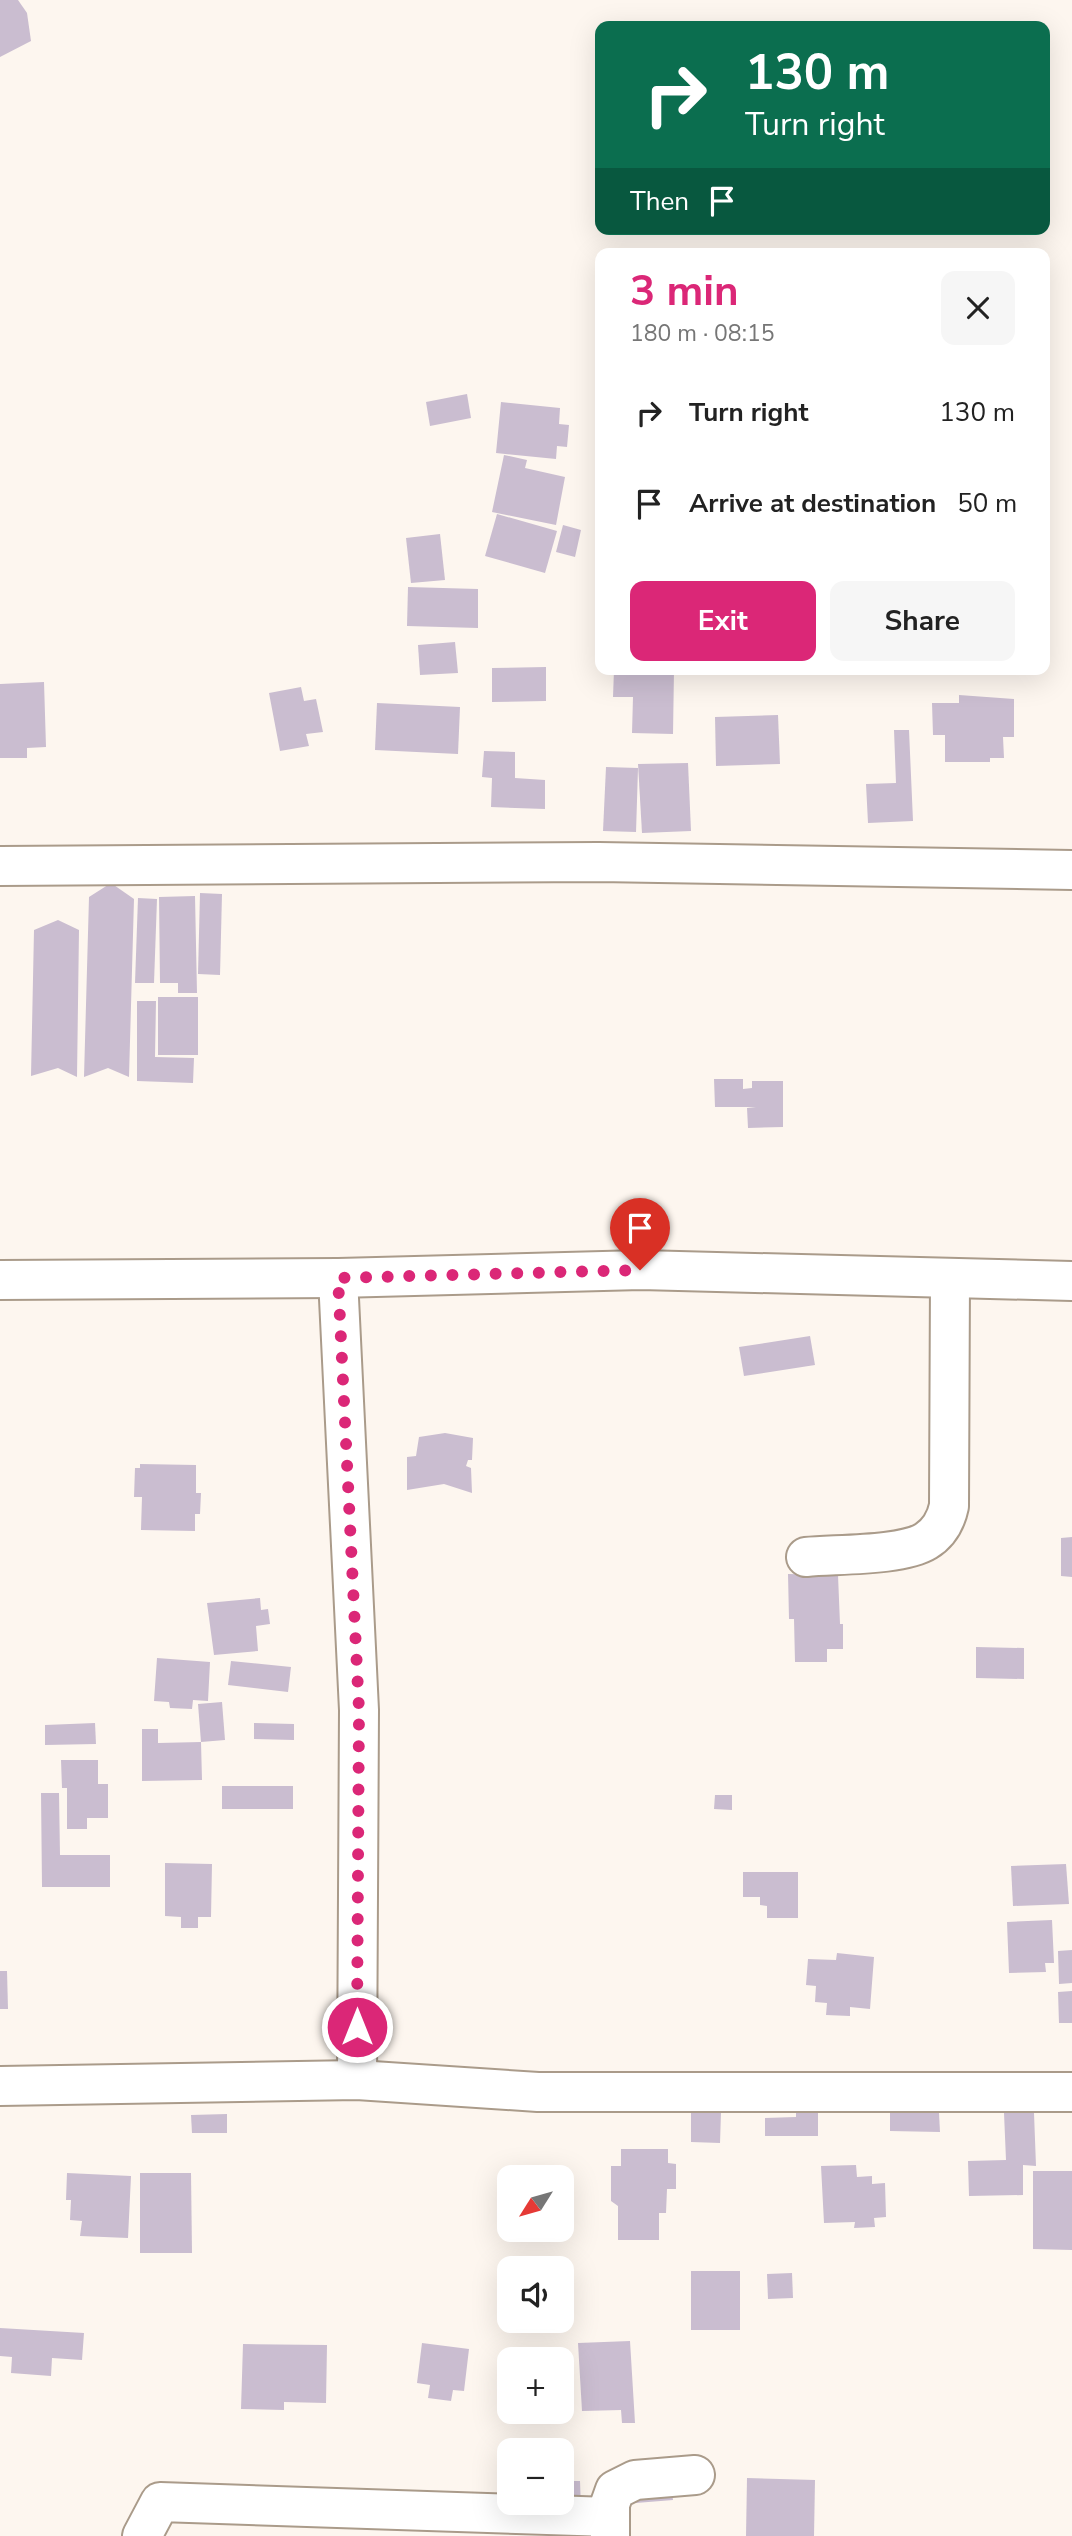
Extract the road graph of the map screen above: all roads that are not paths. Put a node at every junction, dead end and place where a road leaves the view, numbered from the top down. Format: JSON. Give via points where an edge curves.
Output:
{"nodes":[{"id":1,"x":0,"y":866,"type":"edge"},
{"id":2,"x":1072,"y":870,"type":"edge"},
{"id":3,"x":338,"y":1278,"type":"junction"},
{"id":4,"x":950,"y":1278,"type":"junction"},
{"id":5,"x":0,"y":1280,"type":"edge"},
{"id":6,"x":1072,"y":1281,"type":"edge"},
{"id":7,"x":806,"y":1557,"type":"dead end"},
{"id":8,"x":357,"y":2080,"type":"junction"},
{"id":9,"x":0,"y":2086,"type":"edge"},
{"id":10,"x":1072,"y":2092,"type":"edge"},
{"id":11,"x":695,"y":2474,"type":"dead end"},
{"id":12,"x":610,"y":2527,"type":"edge"},
{"id":13,"x":142,"y":2536,"type":"edge"}],
"edges":[{"from":1,"to":2,"type":"street","via":[[599,862]]},
{"from":3,"to":4,"type":"street","via":[[640,1270]]},
{"from":3,"to":5,"type":"street"},
{"from":3,"to":8,"type":"street","via":[[359,1710]]},
{"from":4,"to":6,"type":"street"},
{"from":4,"to":7,"type":"street","via":[[946,1520],[919,1545]]},
{"from":8,"to":9,"type":"street"},
{"from":8,"to":10,"type":"street","via":[[538,2092]]},
{"from":11,"to":12,"type":"street","via":[[623,2485],[611,2497]]},
{"from":12,"to":13,"type":"street","via":[[160,2502]]}]}
